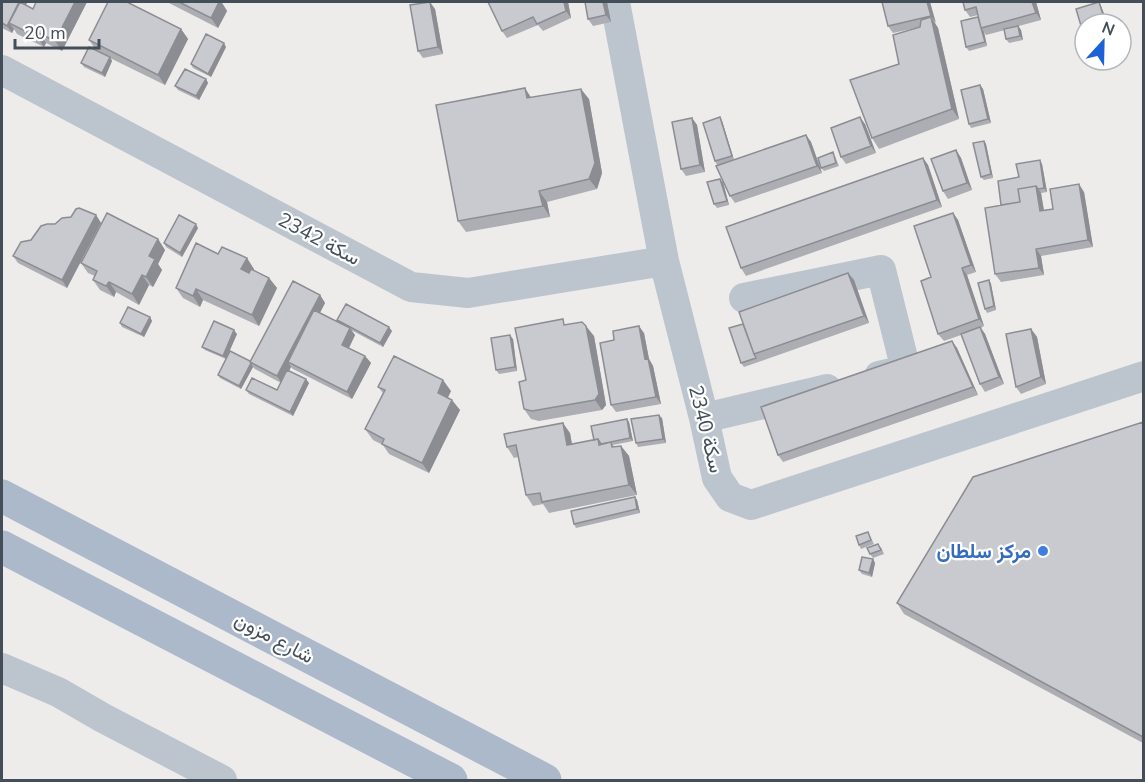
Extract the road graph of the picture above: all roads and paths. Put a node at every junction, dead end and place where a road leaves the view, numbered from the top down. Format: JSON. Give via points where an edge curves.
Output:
{"nodes":[{"id":1,"x":615,"y":2,"type":"edge"},
{"id":2,"x":2,"y":70,"type":"edge"},
{"id":3,"x":664,"y":261,"type":"junction"},
{"id":4,"x":744,"y":297,"type":"dead end"},
{"id":5,"x":1143,"y":376,"type":"edge"},
{"id":6,"x":704,"y":418,"type":"junction"},
{"id":7,"x":2,"y":496,"type":"edge"},
{"id":8,"x":2,"y":547,"type":"edge"},
{"id":9,"x":2,"y":668,"type":"edge"},
{"id":10,"x":222,"y":780,"type":"edge"},
{"id":11,"x":451,"y":780,"type":"edge"},
{"id":12,"x":545,"y":780,"type":"edge"}],
"edges":[{"from":1,"to":3,"type":"street","name":"سكة 2340"},
{"from":2,"to":3,"type":"street","name":"سكة 2342","via":[[411,287],[468,293]]},
{"from":3,"to":6,"type":"street","name":"سكة 2340"},
{"from":4,"to":6,"type":"street","via":[[881,270],[906,370]]},
{"from":5,"to":6,"type":"street","name":"سكة 2340","via":[[751,505],[730,497],[717,478]]},
{"from":7,"to":12,"type":"main road","name":"شارع مزون"},
{"from":8,"to":11,"type":"main road"},
{"from":9,"to":10,"type":"street","via":[[58,692]]}]}
